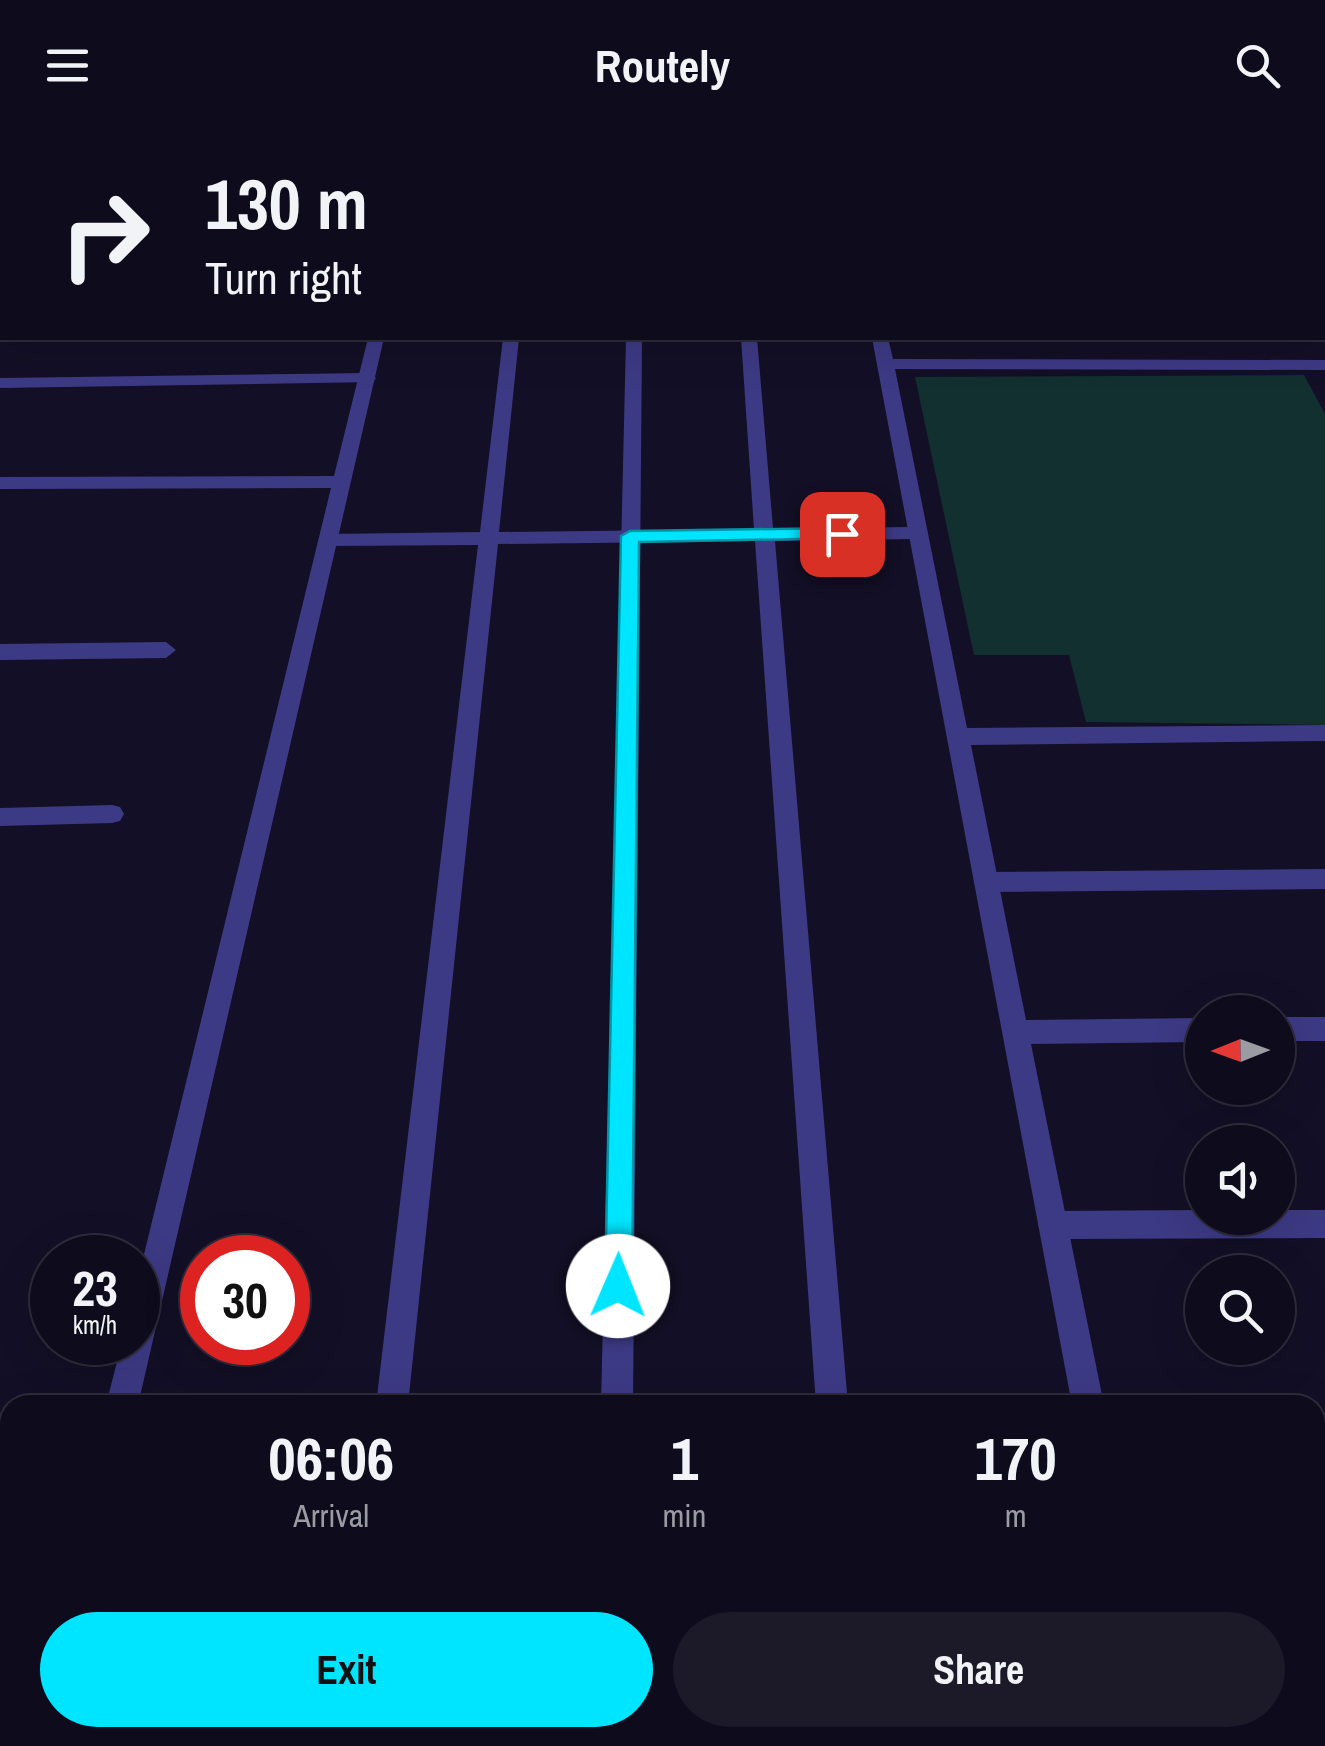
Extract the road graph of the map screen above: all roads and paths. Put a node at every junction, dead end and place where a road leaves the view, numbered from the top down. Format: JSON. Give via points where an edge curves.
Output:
{"nodes":[{"id":1,"x":376,"y":340,"type":"edge"},
{"id":2,"x":511,"y":340,"type":"edge"},
{"id":3,"x":634,"y":340,"type":"edge"},
{"id":4,"x":749,"y":340,"type":"edge"},
{"id":5,"x":880,"y":340,"type":"edge"},
{"id":6,"x":886,"y":364,"type":"junction"},
{"id":7,"x":1325,"y":365,"type":"edge"},
{"id":8,"x":367,"y":378,"type":"junction"},
{"id":9,"x":0,"y":383,"type":"edge"},
{"id":10,"x":342,"y":482,"type":"junction"},
{"id":11,"x":0,"y":483,"type":"edge"},
{"id":12,"x":918,"y":533,"type":"junction"},
{"id":13,"x":766,"y":535,"type":"junction"},
{"id":14,"x":630,"y":536,"type":"junction"},
{"id":15,"x":488,"y":538,"type":"junction"},
{"id":16,"x":328,"y":540,"type":"junction"},
{"id":17,"x":166,"y":650,"type":"dead end"},
{"id":18,"x":0,"y":652,"type":"edge"},
{"id":19,"x":1325,"y":734,"type":"edge"},
{"id":20,"x":958,"y":736,"type":"junction"},
{"id":21,"x":112,"y":814,"type":"dead end"},
{"id":22,"x":0,"y":817,"type":"edge"},
{"id":23,"x":1325,"y":879,"type":"edge"},
{"id":24,"x":986,"y":882,"type":"junction"},
{"id":25,"x":1295,"y":1029,"type":"edge"},
{"id":26,"x":1325,"y":1029,"type":"edge"},
{"id":27,"x":1185,"y":1030,"type":"edge"},
{"id":28,"x":1016,"y":1032,"type":"junction"},
{"id":29,"x":1325,"y":1224,"type":"edge"},
{"id":30,"x":1053,"y":1225,"type":"junction"},
{"id":31,"x":160,"y":1245,"type":"edge"},
{"id":32,"x":131,"y":1365,"type":"edge"},
{"id":33,"x":124,"y":1395,"type":"edge"},
{"id":34,"x":393,"y":1395,"type":"edge"},
{"id":35,"x":617,"y":1395,"type":"edge"},
{"id":36,"x":831,"y":1395,"type":"edge"},
{"id":37,"x":1086,"y":1395,"type":"edge"}],
"edges":[{"from":1,"to":8,"type":"street"},
{"from":2,"to":15,"type":"street"},
{"from":3,"to":14,"type":"street"},
{"from":4,"to":13,"type":"street"},
{"from":5,"to":6,"type":"street"},
{"from":6,"to":7,"type":"street"},
{"from":6,"to":12,"type":"street"},
{"from":8,"to":9,"type":"street"},
{"from":8,"to":10,"type":"street"},
{"from":10,"to":11,"type":"street"},
{"from":10,"to":16,"type":"street"},
{"from":12,"to":13,"type":"street"},
{"from":12,"to":20,"type":"street"},
{"from":13,"to":14,"type":"street"},
{"from":13,"to":36,"type":"street"},
{"from":14,"to":15,"type":"street"},
{"from":14,"to":35,"type":"street"},
{"from":15,"to":16,"type":"street"},
{"from":15,"to":34,"type":"street"},
{"from":16,"to":31,"type":"street"},
{"from":17,"to":18,"type":"street"},
{"from":19,"to":20,"type":"street"},
{"from":20,"to":24,"type":"street"},
{"from":21,"to":22,"type":"street"},
{"from":23,"to":24,"type":"street"},
{"from":24,"to":28,"type":"street"},
{"from":25,"to":26,"type":"street"},
{"from":27,"to":28,"type":"street"},
{"from":28,"to":30,"type":"street"},
{"from":29,"to":30,"type":"street"},
{"from":30,"to":37,"type":"street"},
{"from":32,"to":33,"type":"street"}]}
